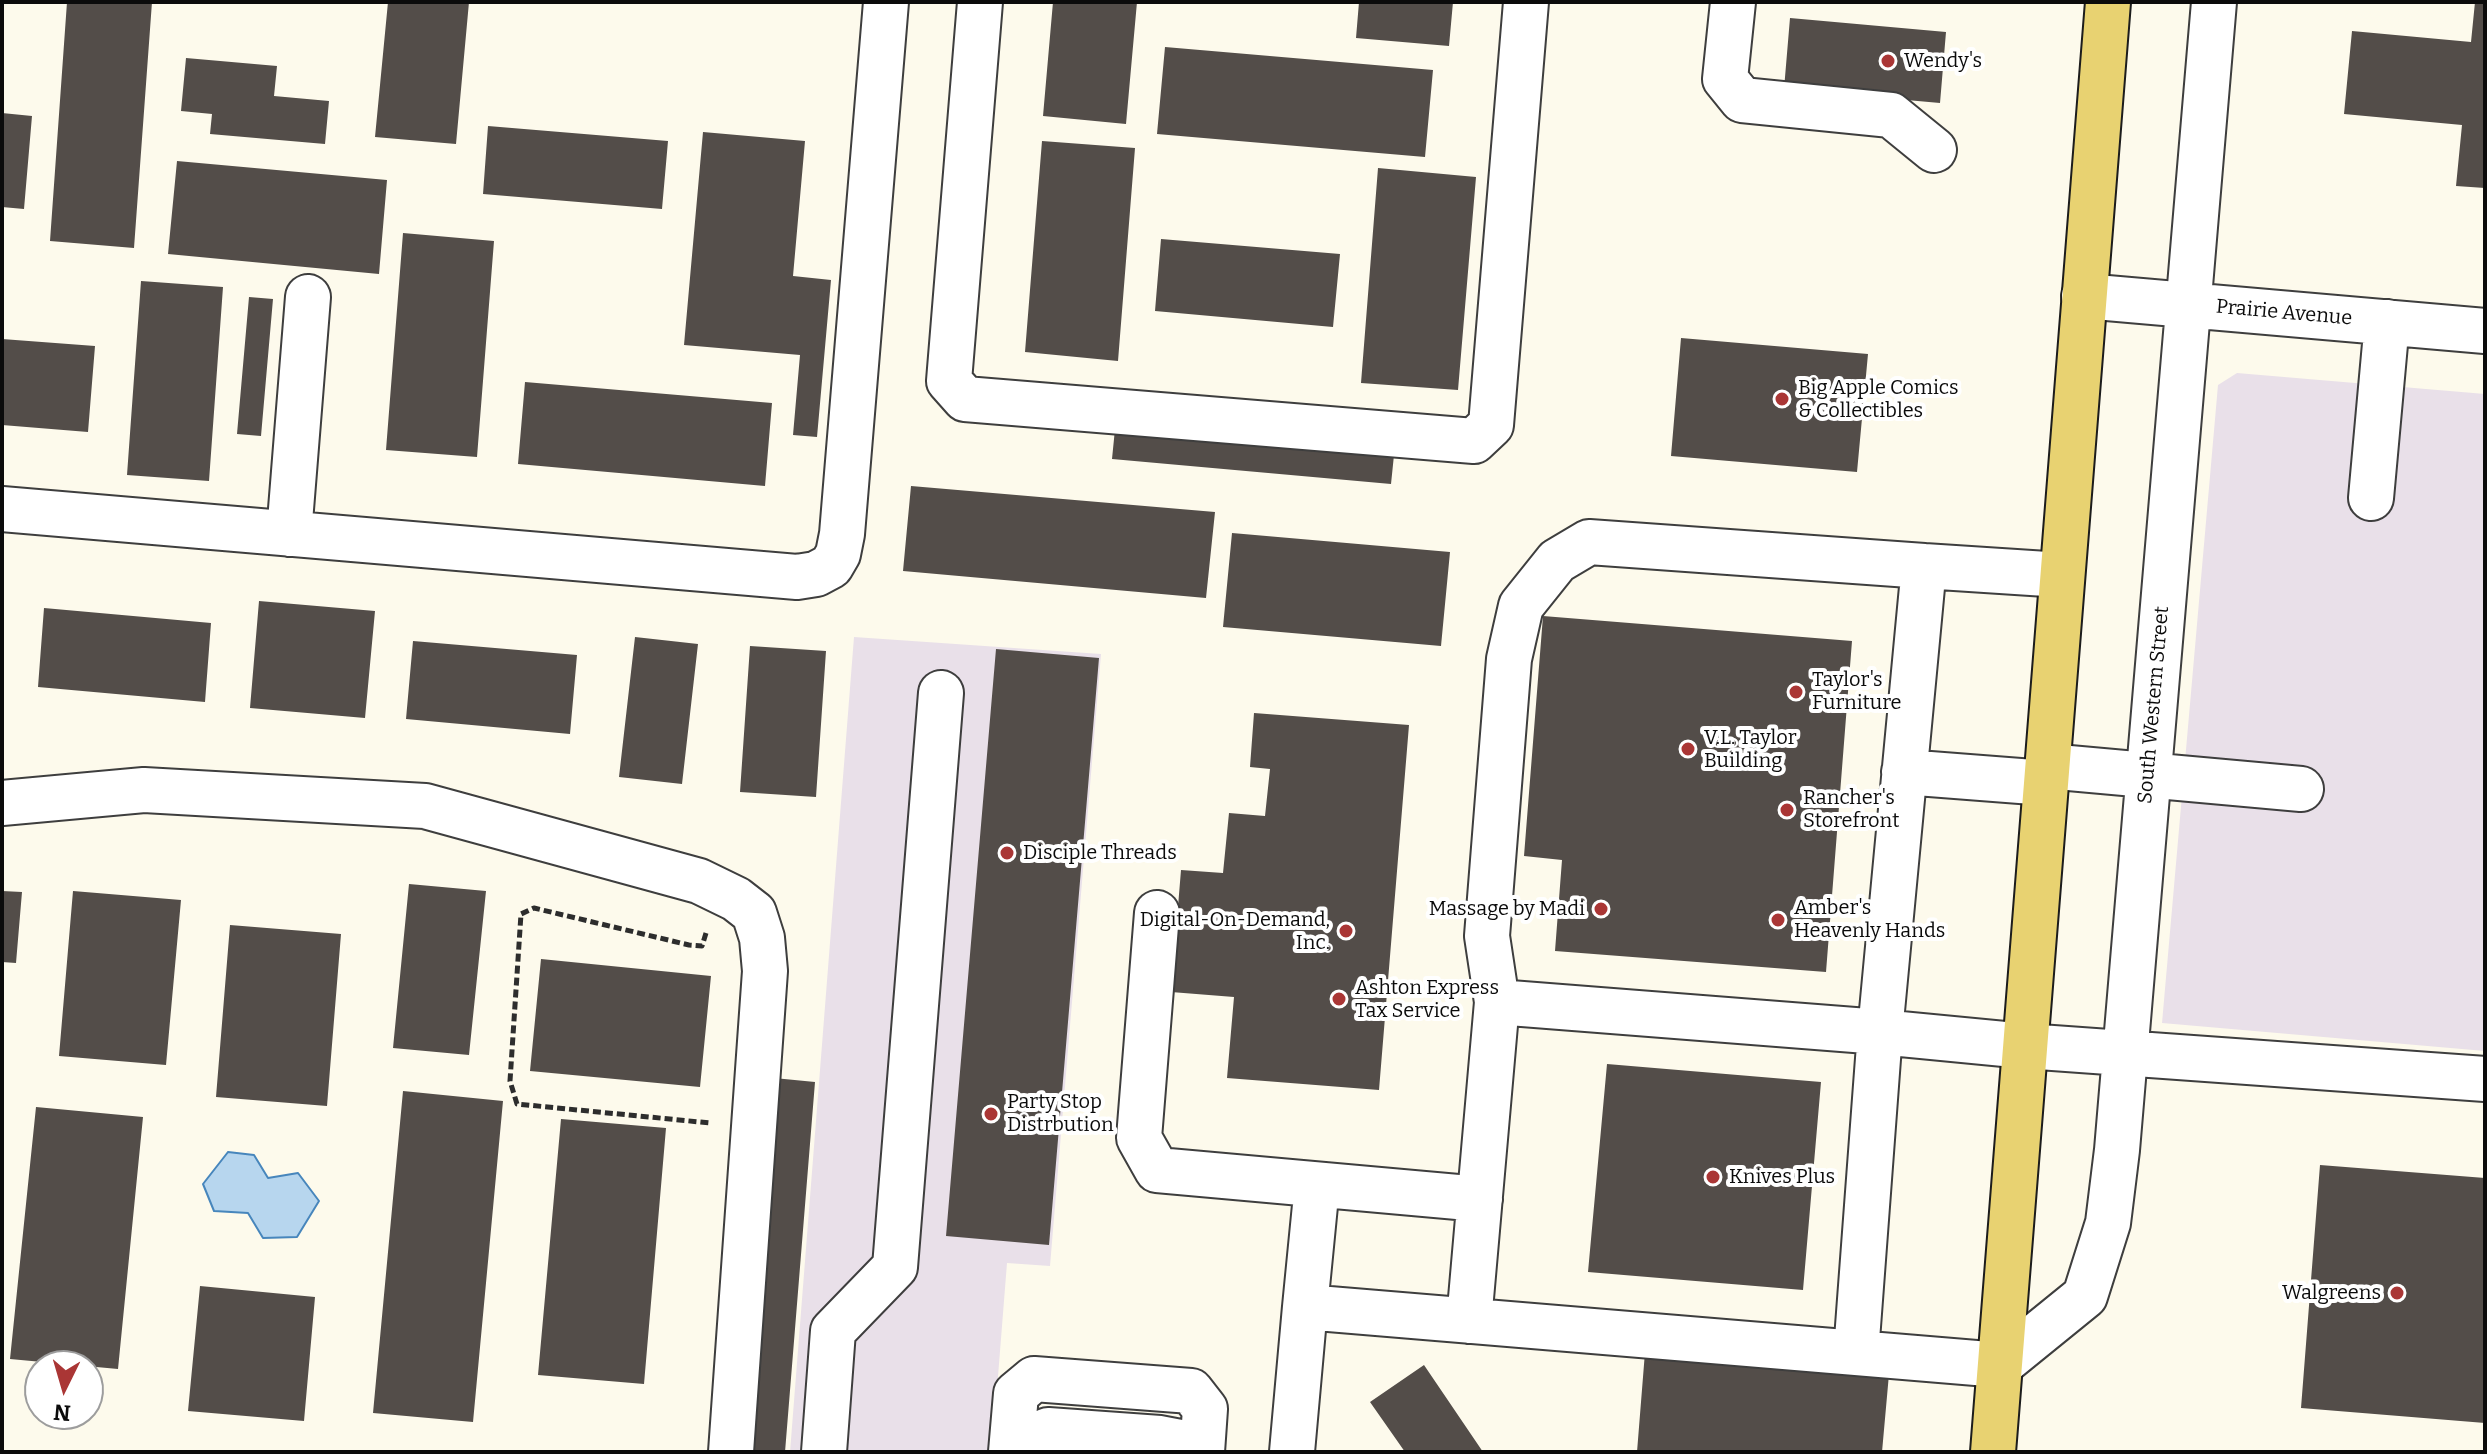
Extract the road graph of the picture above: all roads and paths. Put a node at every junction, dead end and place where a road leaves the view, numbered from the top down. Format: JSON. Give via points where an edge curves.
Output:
{"nodes":[{"id":1,"x":886,"y":2,"type":"edge"},
{"id":2,"x":980,"y":2,"type":"edge"},
{"id":3,"x":1526,"y":2,"type":"edge"},
{"id":4,"x":1733,"y":2,"type":"edge"},
{"id":5,"x":2108,"y":2,"type":"edge"},
{"id":6,"x":2214,"y":2,"type":"edge"},
{"id":7,"x":1934,"y":150,"type":"dead end"},
{"id":8,"x":2084,"y":296,"type":"junction"},
{"id":9,"x":308,"y":297,"type":"dead end"},
{"id":10,"x":2188,"y":305,"type":"junction"},
{"id":11,"x":2387,"y":322,"type":"junction"},
{"id":12,"x":2485,"y":331,"type":"edge"},
{"id":13,"x":2371,"y":498,"type":"dead end"},
{"id":14,"x":2,"y":509,"type":"edge"},
{"id":15,"x":289,"y":534,"type":"junction"},
{"id":16,"x":1924,"y":566,"type":"junction"},
{"id":17,"x":2062,"y":575,"type":"junction"},
{"id":18,"x":941,"y":693,"type":"dead end"},
{"id":19,"x":1904,"y":772,"type":"junction"},
{"id":20,"x":2046,"y":774,"type":"junction"},
{"id":21,"x":2148,"y":775,"type":"junction"},
{"id":22,"x":2301,"y":789,"type":"dead end"},
{"id":23,"x":2,"y":803,"type":"edge"},
{"id":24,"x":716,"y":889,"type":"junction"},
{"id":25,"x":1157,"y":913,"type":"dead end"},
{"id":26,"x":1497,"y":1002,"type":"junction"},
{"id":27,"x":1880,"y":1032,"type":"junction"},
{"id":28,"x":2025,"y":1046,"type":"junction"},
{"id":29,"x":2125,"y":1052,"type":"junction"},
{"id":30,"x":2485,"y":1079,"type":"edge"},
{"id":31,"x":755,"y":1128,"type":"junction"},
{"id":32,"x":1317,"y":1185,"type":"junction"},
{"id":33,"x":1480,"y":1199,"type":"junction"},
{"id":34,"x":1305,"y":1307,"type":"junction"},
{"id":35,"x":1469,"y":1321,"type":"junction"},
{"id":36,"x":1856,"y":1353,"type":"junction"},
{"id":37,"x":2000,"y":1365,"type":"junction"},
{"id":38,"x":731,"y":1452,"type":"edge"},
{"id":39,"x":824,"y":1452,"type":"edge"},
{"id":40,"x":1011,"y":1452,"type":"edge"},
{"id":41,"x":1024,"y":1452,"type":"edge"},
{"id":42,"x":1200,"y":1452,"type":"edge"},
{"id":43,"x":1292,"y":1452,"type":"edge"},
{"id":44,"x":1993,"y":1452,"type":"edge"}],
"edges":[{"from":1,"to":15,"type":"street","via":[[842,534],[831,566],[797,577]]},
{"from":2,"to":3,"type":"street","via":[[949,381],[965,399],[1474,441],[1491,425]]},
{"from":4,"to":7,"type":"street","via":[[1725,79],[1742,100],[1891,115]]},
{"from":5,"to":8,"type":"main road"},
{"from":6,"to":10,"type":"street","name":"South Western Street"},
{"from":8,"to":10,"type":"street","name":"Prairie Avenue"},
{"from":8,"to":17,"type":"main road"},
{"from":9,"to":15,"type":"street"},
{"from":10,"to":11,"type":"street","name":"Prairie Avenue"},
{"from":10,"to":21,"type":"street","name":"South Western Street"},
{"from":11,"to":12,"type":"street","name":"Prairie Avenue"},
{"from":11,"to":13,"type":"street"},
{"from":14,"to":15,"type":"street"},
{"from":16,"to":17,"type":"street"},
{"from":16,"to":19,"type":"street"},
{"from":16,"to":26,"type":"street","via":[[1589,542],[1557,561],[1521,606],[1509,659],[1487,936]]},
{"from":17,"to":20,"type":"main road"},
{"from":18,"to":39,"type":"street","via":[[895,1267],[833,1331]]},
{"from":19,"to":20,"type":"street"},
{"from":19,"to":27,"type":"street"},
{"from":20,"to":21,"type":"street"},
{"from":20,"to":28,"type":"main road"},
{"from":21,"to":22,"type":"street"},
{"from":21,"to":29,"type":"street","name":"South Western Street"},
{"from":23,"to":24,"type":"street","via":[[144,790],[425,806]]},
{"from":24,"to":31,"type":"street","via":[[754,913],[762,938],[765,971]]},
{"from":24,"to":31,"type":"path","via":[[702,946],[534,908],[521,914],[510,1081],[517,1104]]},
{"from":25,"to":32,"type":"street","via":[[1139,1138],[1157,1170]]},
{"from":26,"to":27,"type":"street"},
{"from":26,"to":33,"type":"street"},
{"from":27,"to":28,"type":"street"},
{"from":27,"to":36,"type":"street"},
{"from":28,"to":29,"type":"street"},
{"from":28,"to":37,"type":"main road"},
{"from":29,"to":30,"type":"street"},
{"from":29,"to":37,"type":"street","name":"South Western Street","via":[[2108,1223],[2085,1296]]},
{"from":31,"to":38,"type":"street"},
{"from":32,"to":33,"type":"street"},
{"from":32,"to":34,"type":"street"},
{"from":33,"to":35,"type":"street"},
{"from":34,"to":35,"type":"street"},
{"from":34,"to":43,"type":"street"},
{"from":35,"to":36,"type":"street"},
{"from":36,"to":37,"type":"street"},
{"from":37,"to":44,"type":"main road"},
{"from":40,"to":42,"type":"street","via":[[1016,1394],[1034,1379],[1191,1391],[1205,1409]]},
{"from":41,"to":42,"type":"street","via":[[1028,1439],[1048,1430],[1160,1438]]}]}
